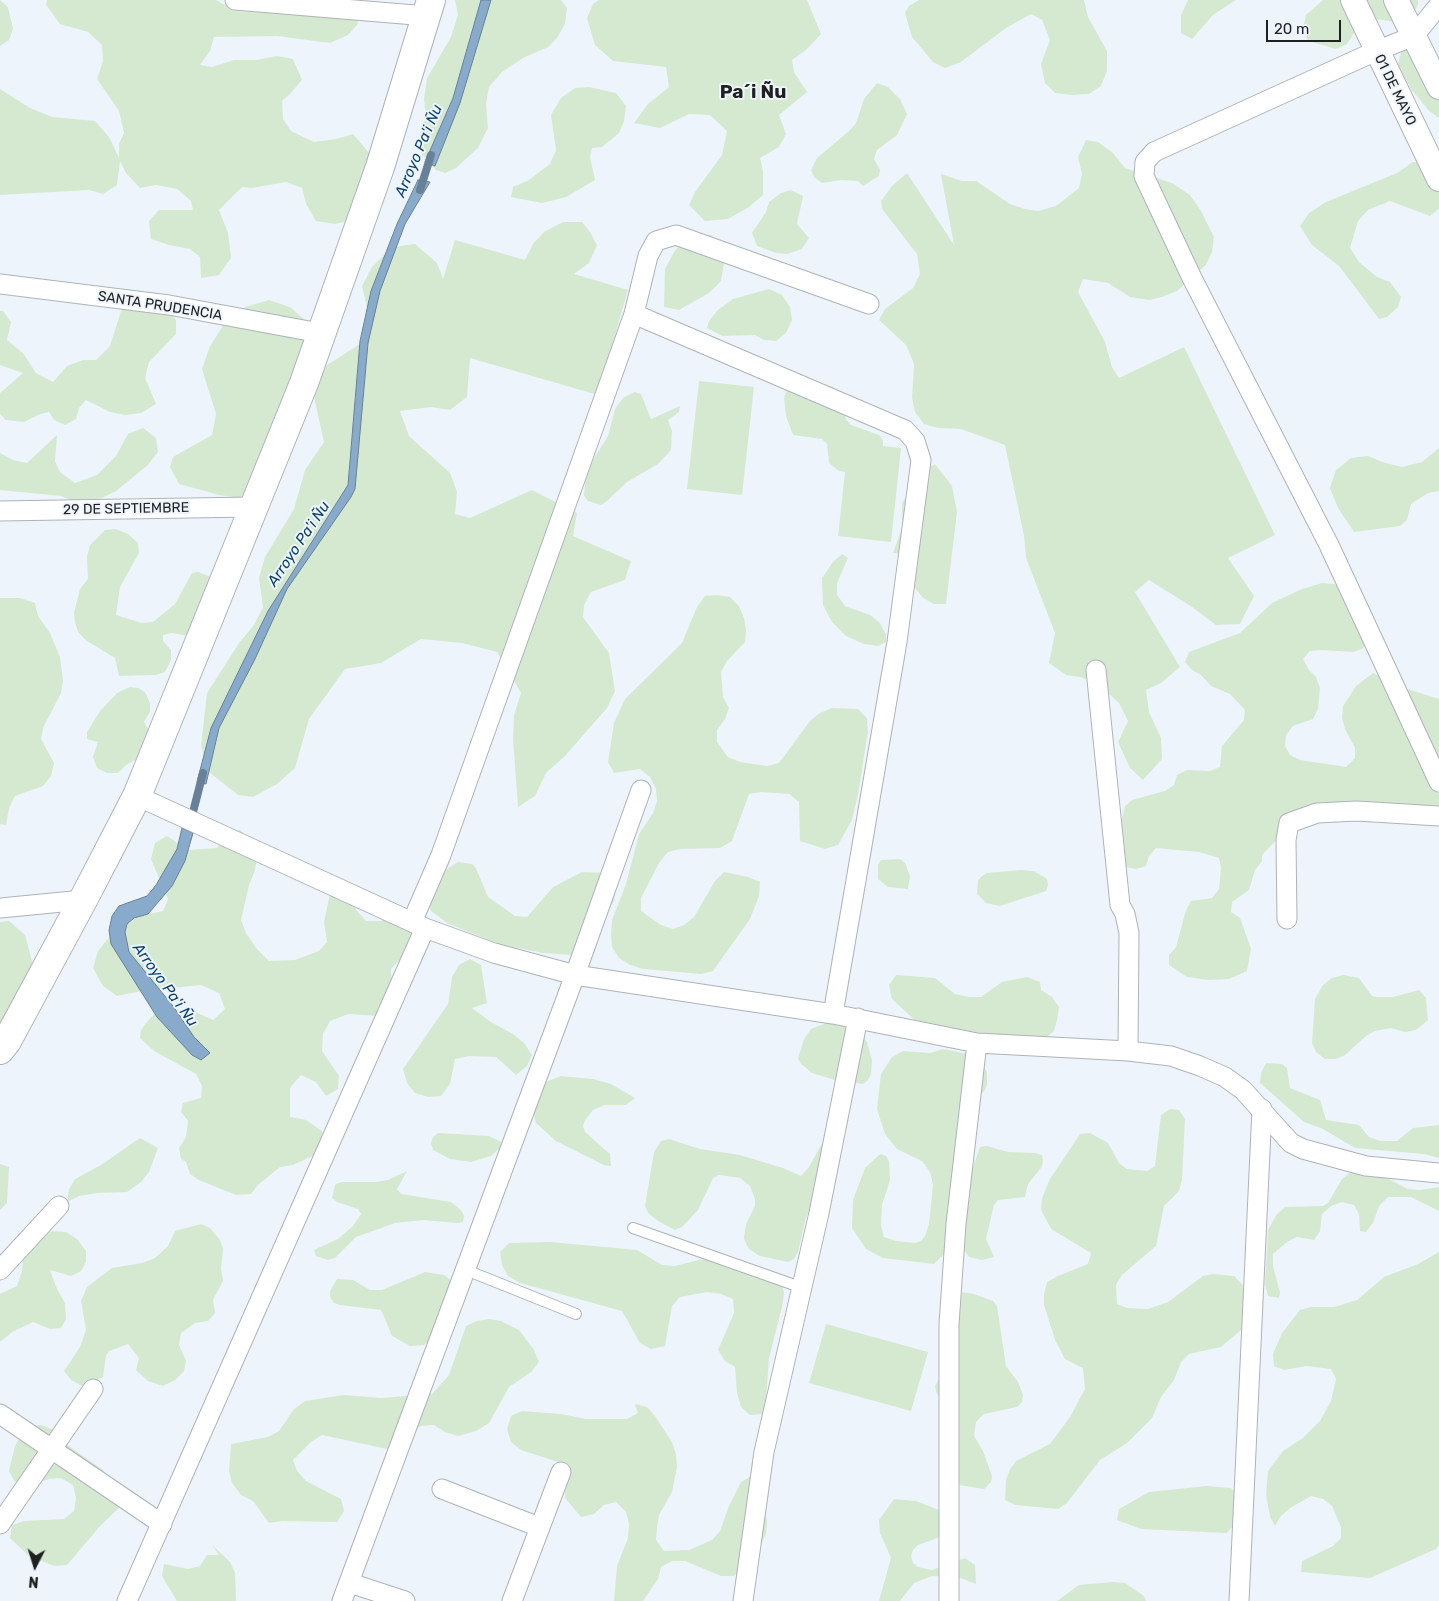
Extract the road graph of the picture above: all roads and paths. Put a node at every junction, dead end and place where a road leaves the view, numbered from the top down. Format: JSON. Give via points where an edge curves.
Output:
{"nodes":[{"id":1,"x":235,"y":0,"type":"edge"},
{"id":2,"x":1353,"y":0,"type":"edge"},
{"id":3,"x":1396,"y":0,"type":"edge"},
{"id":4,"x":1439,"y":5,"type":"edge"},
{"id":5,"x":429,"y":8,"type":"edge"},
{"id":6,"x":1414,"y":36,"type":"junction"},
{"id":7,"x":1376,"y":51,"type":"junction"},
{"id":8,"x":1439,"y":87,"type":"edge"},
{"id":9,"x":1439,"y":178,"type":"edge"},
{"id":10,"x":0,"y":284,"type":"edge"},
{"id":11,"x":869,"y":304,"type":"dead end"},
{"id":12,"x":634,"y":314,"type":"junction"},
{"id":13,"x":320,"y":333,"type":"junction"},
{"id":14,"x":252,"y":508,"type":"junction"},
{"id":15,"x":0,"y":511,"type":"edge"},
{"id":16,"x":1096,"y":670,"type":"dead end"},
{"id":17,"x":1439,"y":782,"type":"edge"},
{"id":18,"x":641,"y":790,"type":"dead end"},
{"id":19,"x":137,"y":796,"type":"junction"},
{"id":20,"x":1439,"y":816,"type":"edge"},
{"id":21,"x":83,"y":900,"type":"junction"},
{"id":22,"x":0,"y":908,"type":"edge"},
{"id":23,"x":1287,"y":919,"type":"dead end"},
{"id":24,"x":419,"y":925,"type":"junction"},
{"id":25,"x":575,"y":975,"type":"junction"},
{"id":26,"x":833,"y":1014,"type":"junction"},
{"id":27,"x":858,"y":1018,"type":"junction"},
{"id":28,"x":977,"y":1043,"type":"junction"},
{"id":29,"x":0,"y":1050,"type":"edge"},
{"id":30,"x":1128,"y":1051,"type":"junction"},
{"id":31,"x":1262,"y":1108,"type":"junction"},
{"id":32,"x":1439,"y":1173,"type":"edge"},
{"id":33,"x":59,"y":1206,"type":"dead end"},
{"id":34,"x":632,"y":1228,"type":"dead end"},
{"id":35,"x":0,"y":1270,"type":"edge"},
{"id":36,"x":466,"y":1270,"type":"junction"},
{"id":37,"x":803,"y":1288,"type":"junction"},
{"id":38,"x":576,"y":1314,"type":"dead end"},
{"id":39,"x":93,"y":1389,"type":"dead end"},
{"id":40,"x":0,"y":1414,"type":"edge"},
{"id":41,"x":51,"y":1449,"type":"junction"},
{"id":42,"x":561,"y":1472,"type":"dead end"},
{"id":43,"x":442,"y":1489,"type":"dead end"},
{"id":44,"x":0,"y":1524,"type":"edge"},
{"id":45,"x":162,"y":1524,"type":"junction"},
{"id":46,"x":539,"y":1527,"type":"junction"},
{"id":47,"x":350,"y":1583,"type":"junction"},
{"id":48,"x":127,"y":1601,"type":"edge"},
{"id":49,"x":342,"y":1601,"type":"edge"},
{"id":50,"x":405,"y":1601,"type":"edge"},
{"id":51,"x":512,"y":1601,"type":"edge"},
{"id":52,"x":743,"y":1601,"type":"edge"},
{"id":53,"x":950,"y":1601,"type":"edge"},
{"id":54,"x":1239,"y":1601,"type":"edge"}],
"edges":[{"from":1,"to":5,"type":"street"},
{"from":2,"to":7,"type":"street","name":"01 DE MAYO"},
{"from":3,"to":6,"type":"street"},
{"from":4,"to":6,"type":"street"},
{"from":5,"to":13,"type":"main road","via":[[380,167]]},
{"from":6,"to":7,"type":"street"},
{"from":6,"to":8,"type":"street"},
{"from":7,"to":9,"type":"street","name":"01 DE MAYO"},
{"from":7,"to":17,"type":"street","via":[[1154,152],[1145,162],[1144,176],[1192,278],[1329,544]]},
{"from":10,"to":13,"type":"street","name":"SANTA PRUDENCIA","via":[[169,306]]},
{"from":11,"to":12,"type":"street","via":[[676,235],[656,241],[648,256]]},
{"from":12,"to":24,"type":"street"},
{"from":12,"to":26,"type":"street","via":[[905,430],[915,441],[921,460],[898,642]]},
{"from":13,"to":14,"type":"main road","via":[[304,383]]},
{"from":14,"to":15,"type":"street","name":"29 DE SEPTIEMBRE"},
{"from":14,"to":19,"type":"main road"},
{"from":16,"to":30,"type":"street","via":[[1120,905],[1126,914],[1129,933]]},
{"from":18,"to":25,"type":"street"},
{"from":19,"to":21,"type":"main road"},
{"from":19,"to":24,"type":"street"},
{"from":20,"to":23,"type":"street","via":[[1336,812],[1317,813],[1289,823],[1286,840]]},
{"from":21,"to":22,"type":"street"},
{"from":21,"to":29,"type":"main road"},
{"from":24,"to":25,"type":"street","via":[[494,953]]},
{"from":24,"to":45,"type":"street"},
{"from":25,"to":26,"type":"street"},
{"from":25,"to":36,"type":"street"},
{"from":26,"to":27,"type":"street"},
{"from":27,"to":28,"type":"street"},
{"from":27,"to":37,"type":"street"},
{"from":28,"to":30,"type":"street"},
{"from":28,"to":53,"type":"street","via":[[956,1224],[949,1324]]},
{"from":30,"to":31,"type":"street","via":[[1171,1056],[1200,1066],[1224,1077]]},
{"from":31,"to":32,"type":"street","via":[[1291,1143],[1303,1149],[1366,1166]]},
{"from":31,"to":54,"type":"street"},
{"from":33,"to":35,"type":"street"},
{"from":34,"to":37,"type":"lane"},
{"from":36,"to":38,"type":"lane"},
{"from":36,"to":47,"type":"street"},
{"from":37,"to":52,"type":"street","via":[[764,1452]]},
{"from":39,"to":41,"type":"street"},
{"from":40,"to":41,"type":"street"},
{"from":41,"to":44,"type":"street"},
{"from":41,"to":45,"type":"street"},
{"from":42,"to":46,"type":"street"},
{"from":43,"to":46,"type":"street"},
{"from":45,"to":48,"type":"street"},
{"from":46,"to":51,"type":"street"},
{"from":47,"to":49,"type":"street"},
{"from":47,"to":50,"type":"street"}]}
